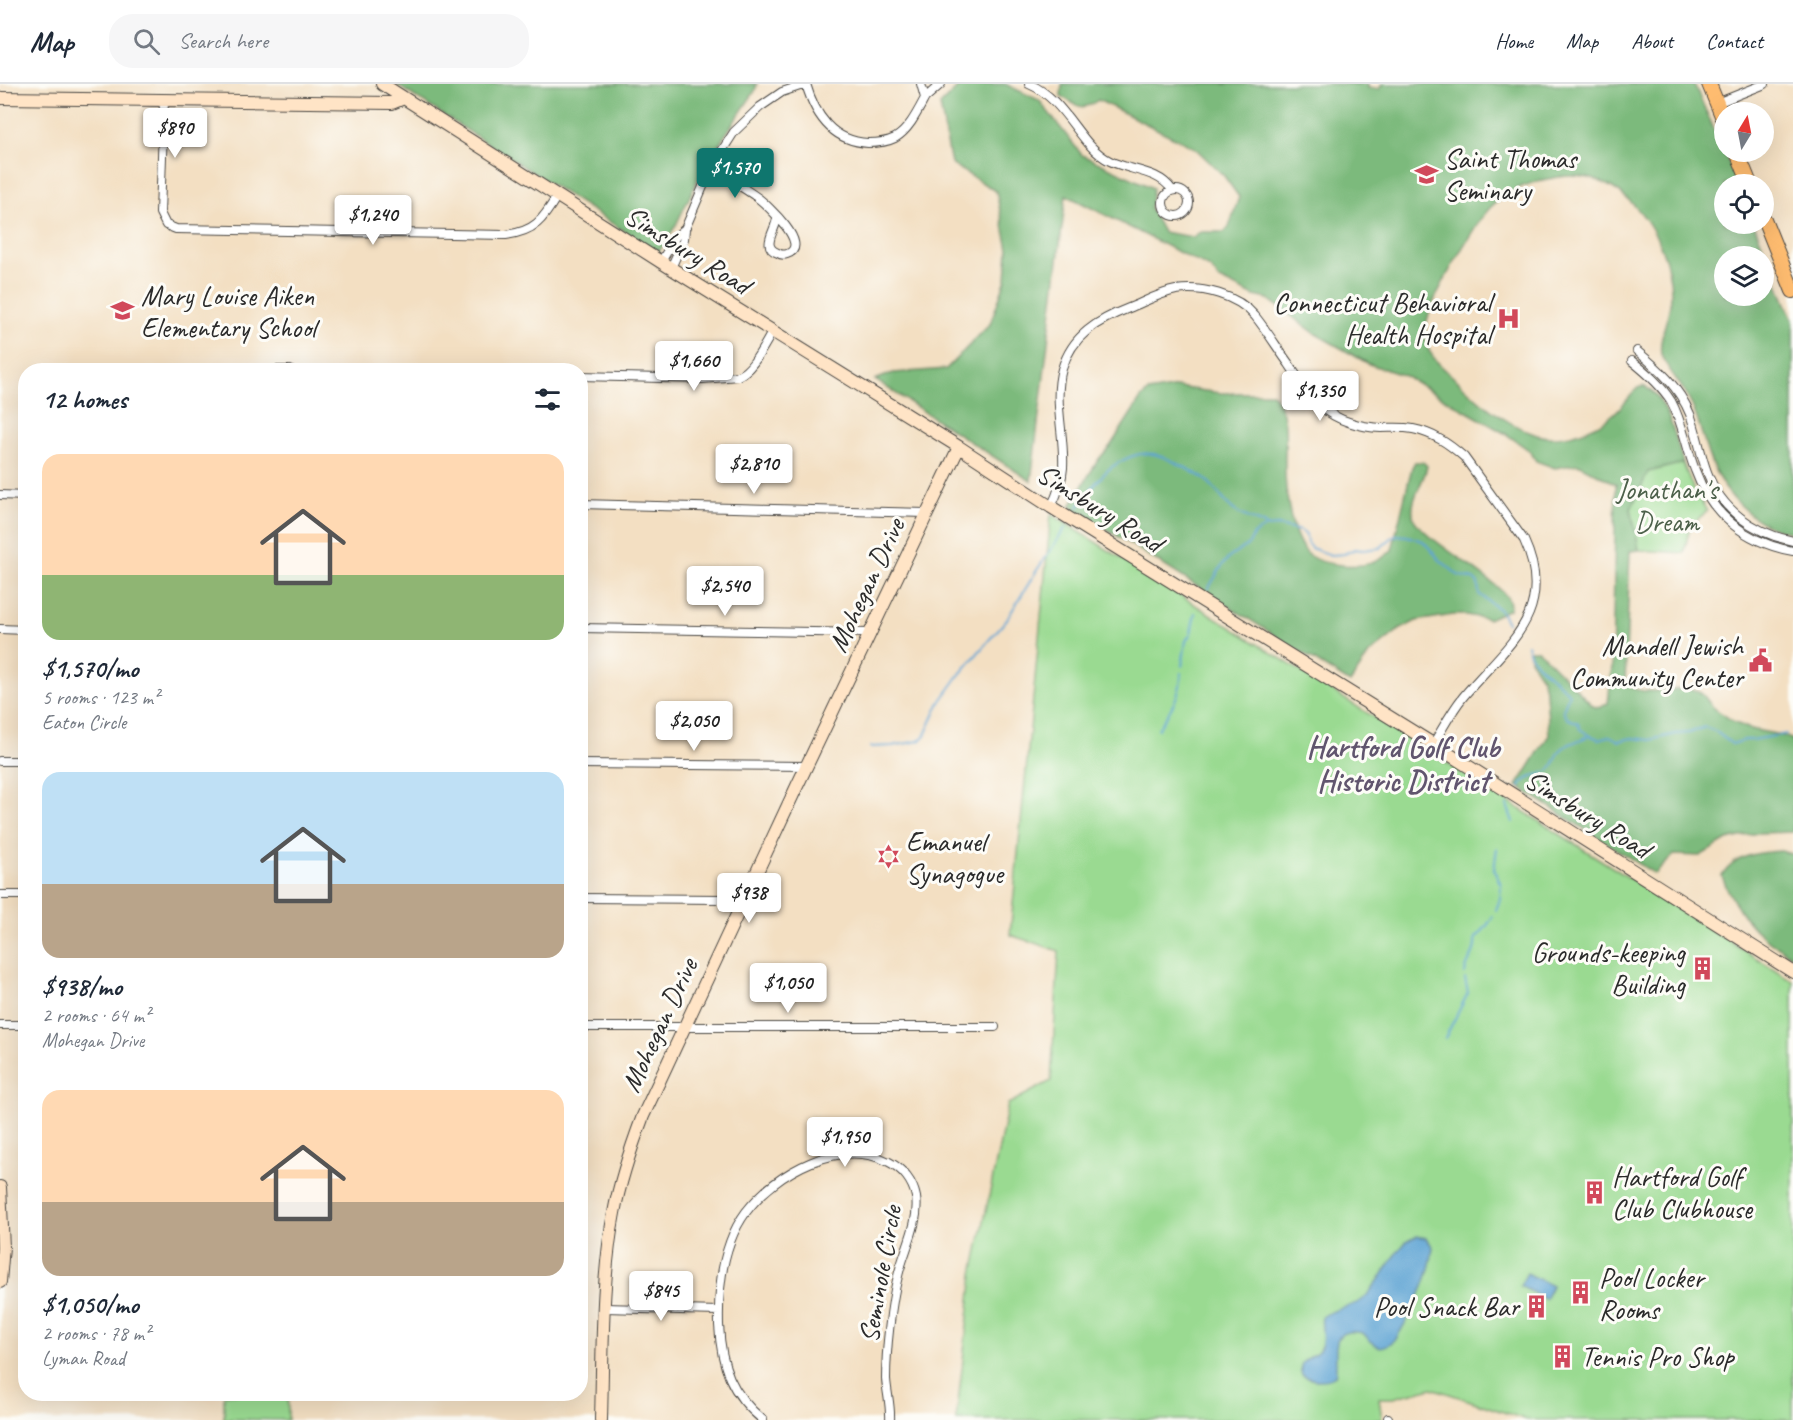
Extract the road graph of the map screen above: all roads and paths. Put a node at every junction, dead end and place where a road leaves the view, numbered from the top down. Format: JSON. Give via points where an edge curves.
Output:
{"nodes":[{"id":1,"x":382,"y":84,"type":"edge"},
{"id":2,"x":806,"y":84,"type":"edge"},
{"id":3,"x":921,"y":84,"type":"edge"},
{"id":4,"x":941,"y":84,"type":"edge"},
{"id":5,"x":1029,"y":84,"type":"edge"},
{"id":6,"x":1709,"y":84,"type":"edge"},
{"id":7,"x":1765,"y":84,"type":"edge"},
{"id":8,"x":0,"y":98,"type":"edge"},
{"id":9,"x":404,"y":98,"type":"junction"},
{"id":10,"x":925,"y":98,"type":"junction"},
{"id":11,"x":164,"y":100,"type":"junction"},
{"id":12,"x":1717,"y":102,"type":"edge"},
{"id":13,"x":1720,"y":102,"type":"edge"},
{"id":14,"x":711,"y":168,"type":"junction"},
{"id":15,"x":1172,"y":190,"type":"dead end"},
{"id":16,"x":557,"y":196,"type":"junction"},
{"id":17,"x":777,"y":218,"type":"dead end"},
{"id":18,"x":1770,"y":234,"type":"edge"},
{"id":19,"x":666,"y":265,"type":"junction"},
{"id":20,"x":1793,"y":291,"type":"edge"},
{"id":21,"x":773,"y":331,"type":"junction"},
{"id":22,"x":1637,"y":351,"type":"dead end"},
{"id":23,"x":1632,"y":361,"type":"dead end"},
{"id":24,"x":588,"y":376,"type":"edge"},
{"id":25,"x":959,"y":447,"type":"junction"},
{"id":26,"x":0,"y":495,"type":"edge"},
{"id":27,"x":18,"y":496,"type":"edge"},
{"id":28,"x":588,"y":504,"type":"edge"},
{"id":29,"x":1051,"y":507,"type":"junction"},
{"id":30,"x":926,"y":513,"type":"junction"},
{"id":31,"x":1793,"y":540,"type":"edge"},
{"id":32,"x":1793,"y":551,"type":"edge"},
{"id":33,"x":588,"y":628,"type":"edge"},
{"id":34,"x":0,"y":629,"type":"edge"},
{"id":35,"x":18,"y":630,"type":"edge"},
{"id":36,"x":870,"y":633,"type":"junction"},
{"id":37,"x":1433,"y":744,"type":"junction"},
{"id":38,"x":0,"y":761,"type":"edge"},
{"id":39,"x":18,"y":761,"type":"edge"},
{"id":40,"x":588,"y":765,"type":"edge"},
{"id":41,"x":808,"y":766,"type":"junction"},
{"id":42,"x":0,"y":895,"type":"edge"},
{"id":43,"x":18,"y":895,"type":"edge"},
{"id":44,"x":588,"y":898,"type":"edge"},
{"id":45,"x":743,"y":901,"type":"junction"},
{"id":46,"x":1793,"y":972,"type":"edge"},
{"id":47,"x":0,"y":1025,"type":"edge"},
{"id":48,"x":18,"y":1025,"type":"edge"},
{"id":49,"x":588,"y":1027,"type":"edge"},
{"id":50,"x":684,"y":1027,"type":"junction"},
{"id":51,"x":995,"y":1027,"type":"dead end"},
{"id":52,"x":0,"y":1187,"type":"edge"},
{"id":53,"x":0,"y":1282,"type":"edge"},
{"id":54,"x":604,"y":1308,"type":"junction"},
{"id":55,"x":718,"y":1311,"type":"junction"},
{"id":56,"x":602,"y":1420,"type":"edge"},
{"id":57,"x":763,"y":1420,"type":"edge"},
{"id":58,"x":890,"y":1420,"type":"edge"}],
"edges":[{"from":1,"to":9,"type":"main road","name":"Simsbury Road"},
{"from":2,"to":10,"type":"street","via":[[814,106],[828,126],[842,137],[859,142],[879,143],[896,138]]},
{"from":2,"to":14,"type":"street","via":[[782,92],[760,107],[734,132]]},
{"from":3,"to":10,"type":"street"},
{"from":4,"to":10,"type":"street"},
{"from":5,"to":15,"type":"street","via":[[1040,88],[1061,107],[1110,161],[1162,180]]},
{"from":6,"to":12,"type":"main road"},
{"from":7,"to":13,"type":"street"},
{"from":8,"to":11,"type":"main road"},
{"from":9,"to":11,"type":"main road","via":[[392,103]]},
{"from":9,"to":16,"type":"main road","name":"Simsbury Road"},
{"from":11,"to":16,"type":"street","via":[[160,213],[166,225],[182,230],[506,235],[536,225]]},
{"from":14,"to":17,"type":"street","via":[[760,199]]},
{"from":14,"to":19,"type":"street","via":[[684,239]]},
{"from":16,"to":19,"type":"main road","name":"Simsbury Road"},
{"from":18,"to":20,"type":"main road"},
{"from":19,"to":21,"type":"main road","name":"Simsbury Road"},
{"from":21,"to":24,"type":"street","via":[[738,376]]},
{"from":21,"to":25,"type":"main road","name":"Simsbury Road"},
{"from":22,"to":31,"type":"street","via":[[1662,371],[1682,400],[1707,472],[1725,502],[1751,526]]},
{"from":23,"to":32,"type":"street","via":[[1670,400],[1699,479],[1717,511],[1749,536]]},
{"from":25,"to":29,"type":"main road","name":"Simsbury Road"},
{"from":25,"to":30,"type":"main road","name":"Mohegan Drive"},
{"from":26,"to":27,"type":"street"},
{"from":28,"to":30,"type":"street"},
{"from":29,"to":37,"type":"main road","name":"Simsbury Road"},
{"from":29,"to":37,"type":"street","via":[[1063,470],[1059,382],[1067,356],[1081,335],[1109,315],[1178,290],[1203,290],[1237,301],[1254,315],[1323,408],[1366,427],[1422,431],[1454,448],[1529,550],[1536,584],[1529,614],[1513,641],[1456,706]]},
{"from":30,"to":36,"type":"main road","name":"Mohegan Drive"},
{"from":33,"to":36,"type":"street"},
{"from":34,"to":35,"type":"street"},
{"from":36,"to":41,"type":"main road","name":"Mohegan Drive"},
{"from":37,"to":46,"type":"main road","name":"Simsbury Road"},
{"from":38,"to":39,"type":"street"},
{"from":40,"to":41,"type":"street"},
{"from":41,"to":45,"type":"main road","name":"Mohegan Drive"},
{"from":42,"to":43,"type":"street"},
{"from":44,"to":45,"type":"street"},
{"from":45,"to":50,"type":"main road","name":"Mohegan Drive"},
{"from":47,"to":48,"type":"street"},
{"from":49,"to":50,"type":"street"},
{"from":50,"to":51,"type":"street"},
{"from":50,"to":54,"type":"main road","name":"Mohegan Drive","via":[[627,1159],[614,1212]]},
{"from":52,"to":53,"type":"main road"},
{"from":54,"to":55,"type":"street"},
{"from":54,"to":56,"type":"main road","name":"Mohegan Drive"},
{"from":55,"to":57,"type":"street","name":"Seminole Circle","via":[[720,1350],[728,1377],[748,1408]]},
{"from":55,"to":58,"type":"street","name":"Seminole Circle","via":[[725,1258],[733,1236],[746,1213],[783,1177],[838,1155],[860,1153],[897,1166],[916,1195],[917,1213],[898,1276],[890,1325],[886,1379]]}]}
